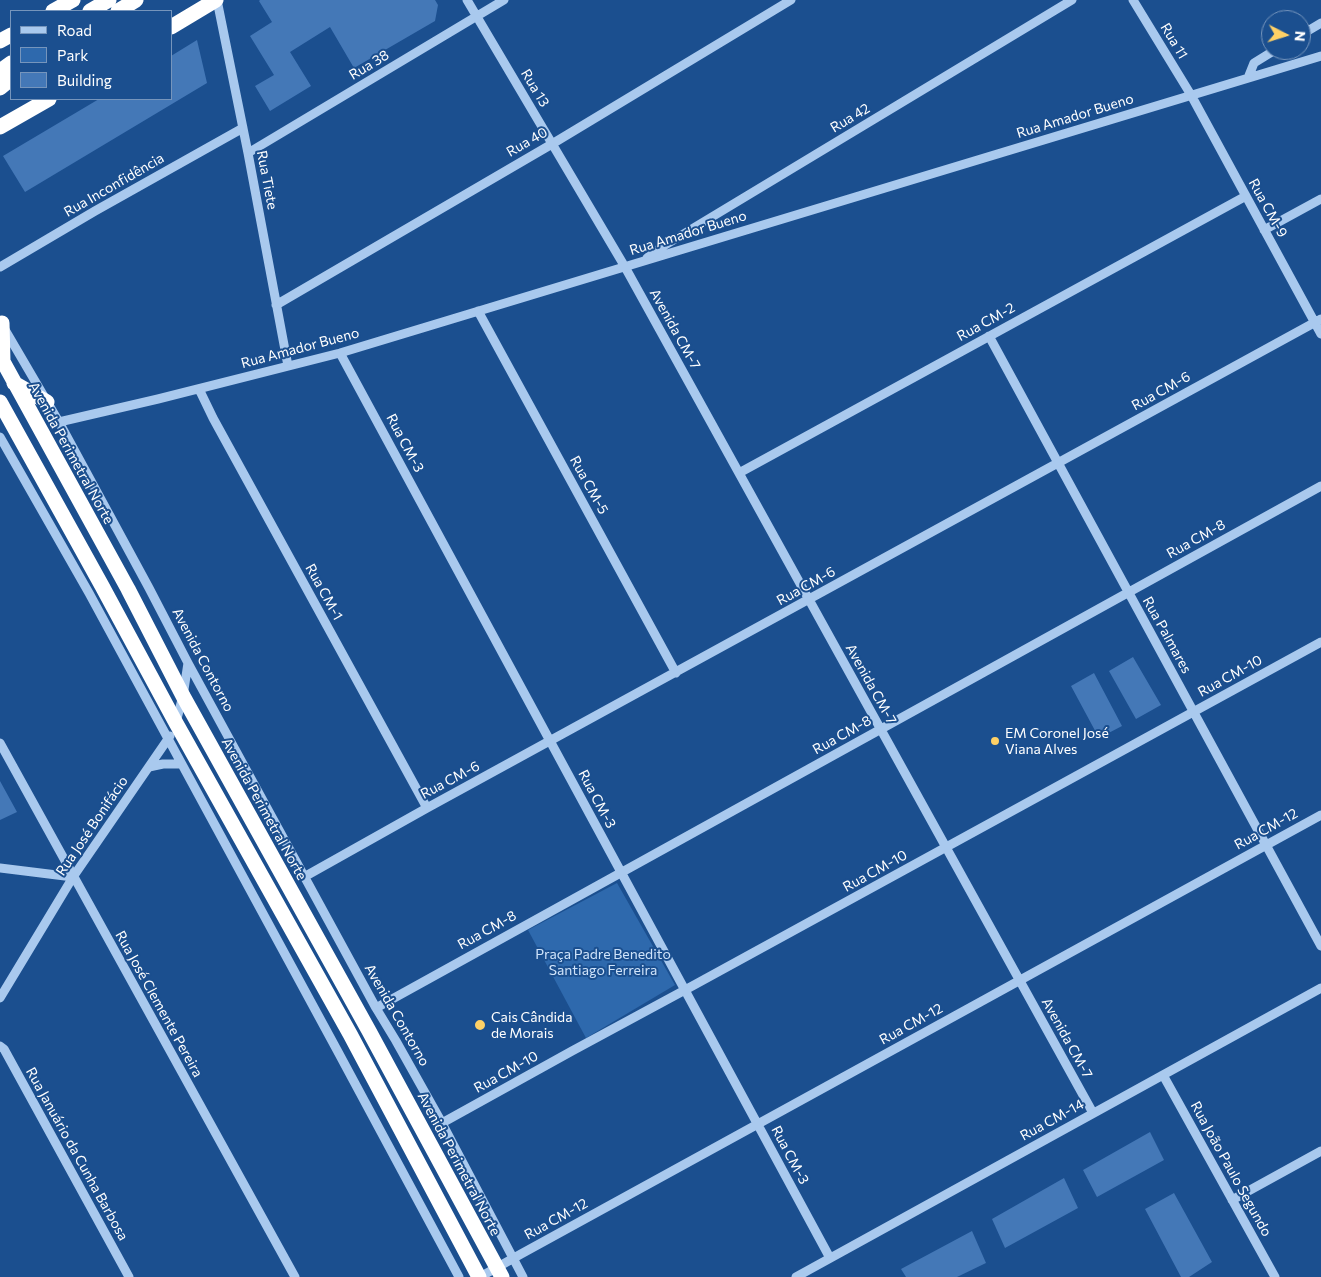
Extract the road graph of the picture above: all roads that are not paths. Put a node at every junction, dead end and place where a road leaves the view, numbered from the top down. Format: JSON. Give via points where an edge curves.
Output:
{"nodes":[{"id":1,"x":109,"y":0,"type":"edge"},
{"id":2,"x":136,"y":0,"type":"edge"},
{"id":3,"x":217,"y":0,"type":"edge"},
{"id":4,"x":466,"y":0,"type":"edge"},
{"id":5,"x":504,"y":0,"type":"edge"},
{"id":6,"x":791,"y":0,"type":"edge"},
{"id":7,"x":1072,"y":0,"type":"edge"},
{"id":8,"x":1133,"y":0,"type":"edge"},
{"id":9,"x":92,"y":10,"type":"edge"},
{"id":10,"x":120,"y":10,"type":"edge"},
{"id":11,"x":476,"y":16,"type":"junction"},
{"id":12,"x":172,"y":26,"type":"edge"},
{"id":13,"x":1321,"y":56,"type":"edge"},
{"id":14,"x":1261,"y":59,"type":"edge"},
{"id":15,"x":1248,"y":78,"type":"junction"},
{"id":16,"x":10,"y":80,"type":"edge"},
{"id":17,"x":0,"y":88,"type":"edge"},
{"id":18,"x":1191,"y":95,"type":"junction"},
{"id":19,"x":47,"y":100,"type":"edge"},
{"id":20,"x":0,"y":127,"type":"edge"},
{"id":21,"x":243,"y":128,"type":"junction"},
{"id":22,"x":552,"y":144,"type":"junction"},
{"id":23,"x":248,"y":153,"type":"junction"},
{"id":24,"x":1246,"y":196,"type":"junction"},
{"id":25,"x":1321,"y":199,"type":"edge"},
{"id":26,"x":1264,"y":230,"type":"junction"},
{"id":27,"x":644,"y":261,"type":"junction"},
{"id":28,"x":0,"y":267,"type":"edge"},
{"id":29,"x":625,"y":267,"type":"junction"},
{"id":30,"x":276,"y":305,"type":"junction"},
{"id":31,"x":478,"y":311,"type":"junction"},
{"id":32,"x":1318,"y":321,"type":"edge"},
{"id":33,"x":1,"y":322,"type":"edge"},
{"id":34,"x":1321,"y":334,"type":"edge"},
{"id":35,"x":989,"y":336,"type":"junction"},
{"id":36,"x":340,"y":353,"type":"junction"},
{"id":37,"x":1,"y":359,"type":"edge"},
{"id":38,"x":288,"y":366,"type":"junction"},
{"id":39,"x":14,"y":382,"type":"junction"},
{"id":40,"x":199,"y":389,"type":"junction"},
{"id":41,"x":0,"y":402,"type":"edge"},
{"id":42,"x":47,"y":402,"type":"junction"},
{"id":43,"x":58,"y":422,"type":"junction"},
{"id":44,"x":1,"y":439,"type":"edge"},
{"id":45,"x":1058,"y":463,"type":"junction"},
{"id":46,"x":739,"y":473,"type":"junction"},
{"id":47,"x":1321,"y":486,"type":"edge"},
{"id":48,"x":1128,"y":592,"type":"junction"},
{"id":49,"x":809,"y":600,"type":"junction"},
{"id":50,"x":1321,"y":642,"type":"edge"},
{"id":51,"x":188,"y":663,"type":"junction"},
{"id":52,"x":676,"y":673,"type":"junction"},
{"id":53,"x":183,"y":696,"type":"junction"},
{"id":54,"x":1194,"y":712,"type":"junction"},
{"id":55,"x":176,"y":724,"type":"junction"},
{"id":56,"x":880,"y":729,"type":"junction"},
{"id":57,"x":168,"y":740,"type":"junction"},
{"id":58,"x":550,"y":741,"type":"junction"},
{"id":59,"x":0,"y":743,"type":"edge"},
{"id":60,"x":181,"y":764,"type":"junction"},
{"id":61,"x":149,"y":767,"type":"junction"},
{"id":62,"x":427,"y":808,"type":"junction"},
{"id":63,"x":1321,"y":815,"type":"edge"},
{"id":64,"x":1266,"y":845,"type":"junction"},
{"id":65,"x":946,"y":847,"type":"junction"},
{"id":66,"x":0,"y":868,"type":"edge"},
{"id":67,"x":621,"y":872,"type":"junction"},
{"id":68,"x":73,"y":877,"type":"junction"},
{"id":69,"x":304,"y":877,"type":"junction"},
{"id":70,"x":1321,"y":946,"type":"edge"},
{"id":71,"x":1020,"y":980,"type":"junction"},
{"id":72,"x":1321,"y":988,"type":"edge"},
{"id":73,"x":685,"y":990,"type":"junction"},
{"id":74,"x":0,"y":998,"type":"edge"},
{"id":75,"x":376,"y":1008,"type":"junction"},
{"id":76,"x":0,"y":1046,"type":"edge"},
{"id":77,"x":1163,"y":1074,"type":"junction"},
{"id":78,"x":1093,"y":1113,"type":"junction"},
{"id":79,"x":442,"y":1123,"type":"junction"},
{"id":80,"x":757,"y":1124,"type":"junction"},
{"id":81,"x":1321,"y":1150,"type":"edge"},
{"id":82,"x":1232,"y":1200,"type":"junction"},
{"id":83,"x":514,"y":1257,"type":"junction"},
{"id":84,"x":830,"y":1258,"type":"junction"},
{"id":85,"x":499,"y":1272,"type":"edge"},
{"id":86,"x":129,"y":1277,"type":"edge"},
{"id":87,"x":295,"y":1277,"type":"edge"},
{"id":88,"x":459,"y":1277,"type":"edge"},
{"id":89,"x":480,"y":1277,"type":"edge"},
{"id":90,"x":523,"y":1277,"type":"edge"},
{"id":91,"x":796,"y":1277,"type":"edge"},
{"id":92,"x":1275,"y":1277,"type":"edge"}],
"edges":[{"from":1,"to":9,"type":"highway"},
{"from":2,"to":10,"type":"highway"},
{"from":3,"to":12,"type":"highway"},
{"from":3,"to":21,"type":"street","name":"Rua Tiete"},
{"from":4,"to":11,"type":"street","name":"Rua 13"},
{"from":5,"to":11,"type":"street","name":"Rua 38"},
{"from":6,"to":22,"type":"street","name":"Rua 40"},
{"from":7,"to":27,"type":"street","name":"Rua 42"},
{"from":8,"to":18,"type":"street","name":"Rua 11"},
{"from":11,"to":22,"type":"street","name":"Rua 13"},
{"from":11,"to":23,"type":"street","name":"Rua 38"},
{"from":13,"to":15,"type":"street","name":"Rua Amador Bueno"},
{"from":14,"to":15,"type":"street","via":[[1254,63]]},
{"from":15,"to":18,"type":"street","name":"Rua Amador Bueno"},
{"from":16,"to":17,"type":"highway"},
{"from":18,"to":24,"type":"street","name":"Rua CM-9"},
{"from":18,"to":27,"type":"street","name":"Rua Amador Bueno"},
{"from":19,"to":20,"type":"highway"},
{"from":21,"to":23,"type":"street","name":"Rua Tiete"},
{"from":21,"to":28,"type":"street","name":"Rua Inconfidência"},
{"from":22,"to":29,"type":"street","name":"Rua 13"},
{"from":22,"to":30,"type":"street","name":"Rua 40"},
{"from":23,"to":30,"type":"street","name":"Rua Tiete"},
{"from":24,"to":26,"type":"street","name":"Rua CM-9"},
{"from":24,"to":35,"type":"street","name":"Rua CM-2"},
{"from":25,"to":26,"type":"street"},
{"from":26,"to":32,"type":"street","name":"Rua CM-9"},
{"from":27,"to":29,"type":"street","name":"Rua Amador Bueno"},
{"from":29,"to":31,"type":"street","name":"Rua Amador Bueno"},
{"from":29,"to":46,"type":"street","name":"Avenida CM-7"},
{"from":30,"to":38,"type":"street","name":"Rua Tiete"},
{"from":31,"to":36,"type":"street","name":"Rua Amador Bueno"},
{"from":31,"to":52,"type":"street","name":"Rua CM-5"},
{"from":32,"to":34,"type":"street","name":"Rua CM-9"},
{"from":32,"to":45,"type":"street","name":"Rua CM-6"},
{"from":33,"to":37,"type":"highway"},
{"from":33,"to":42,"type":"street","name":"Avenida Contorno"},
{"from":35,"to":45,"type":"street","name":"Rua Palmares"},
{"from":35,"to":46,"type":"street","name":"Rua CM-2"},
{"from":36,"to":38,"type":"street","name":"Rua Amador Bueno"},
{"from":36,"to":58,"type":"street","name":"Rua CM-3"},
{"from":37,"to":39,"type":"highway","name":"Avenida Perimetral Norte"},
{"from":38,"to":40,"type":"street","name":"Rua Amador Bueno"},
{"from":39,"to":42,"type":"highway"},
{"from":39,"to":53,"type":"highway","name":"Avenida Perimetral Norte"},
{"from":40,"to":43,"type":"street","name":"Rua Amador Bueno"},
{"from":40,"to":62,"type":"street","name":"Rua CM-1"},
{"from":41,"to":55,"type":"highway"},
{"from":42,"to":43,"type":"street","name":"Avenida Contorno"},
{"from":43,"to":51,"type":"street","name":"Avenida Contorno"},
{"from":44,"to":57,"type":"street"},
{"from":45,"to":48,"type":"street","name":"Rua Palmares"},
{"from":45,"to":49,"type":"street","name":"Rua CM-6"},
{"from":46,"to":49,"type":"street","name":"Avenida CM-7"},
{"from":47,"to":48,"type":"street","name":"Rua CM-8"},
{"from":48,"to":54,"type":"street","name":"Rua Palmares"},
{"from":48,"to":56,"type":"street","name":"Rua CM-8"},
{"from":49,"to":52,"type":"street","name":"Rua CM-6"},
{"from":49,"to":56,"type":"street","name":"Avenida CM-7"},
{"from":50,"to":54,"type":"street","name":"Rua CM-10"},
{"from":51,"to":53,"type":"street","name":"Rua José Bonifácio"},
{"from":51,"to":69,"type":"street","name":"Avenida Contorno"},
{"from":52,"to":58,"type":"street","name":"Rua CM-6"},
{"from":53,"to":55,"type":"street","name":"Rua José Bonifácio"},
{"from":53,"to":85,"type":"highway","name":"Avenida Perimetral Norte"},
{"from":54,"to":64,"type":"street","name":"Rua Palmares"},
{"from":54,"to":65,"type":"street","name":"Rua CM-10"},
{"from":55,"to":57,"type":"street","name":"Rua José Bonifácio"},
{"from":55,"to":89,"type":"highway","via":[[354,1040]]},
{"from":56,"to":65,"type":"street","name":"Avenida CM-7"},
{"from":56,"to":67,"type":"street","name":"Rua CM-8"},
{"from":57,"to":60,"type":"street"},
{"from":57,"to":61,"type":"street","name":"Rua José Bonifácio"},
{"from":58,"to":62,"type":"street","name":"Rua CM-6"},
{"from":58,"to":67,"type":"street","name":"Rua CM-3"},
{"from":59,"to":68,"type":"street","name":"Rua José Clemente Pereira"},
{"from":60,"to":61,"type":"street"},
{"from":60,"to":88,"type":"street"},
{"from":61,"to":68,"type":"street","name":"Rua José Bonifácio"},
{"from":62,"to":69,"type":"street","name":"Rua CM-6"},
{"from":63,"to":64,"type":"street","name":"Rua CM-12"},
{"from":64,"to":70,"type":"street","name":"Rua Palmares"},
{"from":64,"to":71,"type":"street","name":"Rua CM-12"},
{"from":65,"to":71,"type":"street","name":"Avenida CM-7"},
{"from":65,"to":73,"type":"street","name":"Rua CM-10"},
{"from":66,"to":68,"type":"street"},
{"from":67,"to":73,"type":"street","name":"Rua CM-3"},
{"from":67,"to":75,"type":"street","name":"Rua CM-8"},
{"from":68,"to":74,"type":"street","name":"Rua José Bonifácio"},
{"from":68,"to":87,"type":"street","name":"Rua José Clemente Pereira"},
{"from":69,"to":75,"type":"street","name":"Avenida Contorno"},
{"from":71,"to":78,"type":"street","name":"Avenida CM-7"},
{"from":71,"to":80,"type":"street","name":"Rua CM-12"},
{"from":72,"to":77,"type":"street","name":"Rua CM-14"},
{"from":73,"to":79,"type":"street","name":"Rua CM-10"},
{"from":73,"to":80,"type":"street","name":"Rua CM-3"},
{"from":75,"to":79,"type":"street","name":"Avenida Contorno"},
{"from":76,"to":86,"type":"street","name":"Rua Januário da Cunha Barbosa"},
{"from":77,"to":78,"type":"street","name":"Rua CM-14"},
{"from":77,"to":82,"type":"street","name":"Rua João Paulo Segundo"},
{"from":78,"to":84,"type":"street","name":"Rua CM-14"},
{"from":79,"to":83,"type":"street","name":"Avenida Contorno"},
{"from":80,"to":83,"type":"street","name":"Rua CM-12"},
{"from":80,"to":84,"type":"street","name":"Rua CM-3"},
{"from":81,"to":82,"type":"street"},
{"from":82,"to":92,"type":"street","name":"Rua João Paulo Segundo"},
{"from":83,"to":85,"type":"street","name":"Rua CM-12"},
{"from":83,"to":90,"type":"street","name":"Avenida Contorno"},
{"from":84,"to":91,"type":"street","name":"Rua CM-14"},
{"from":85,"to":89,"type":"street","name":"Rua CM-12"}]}
